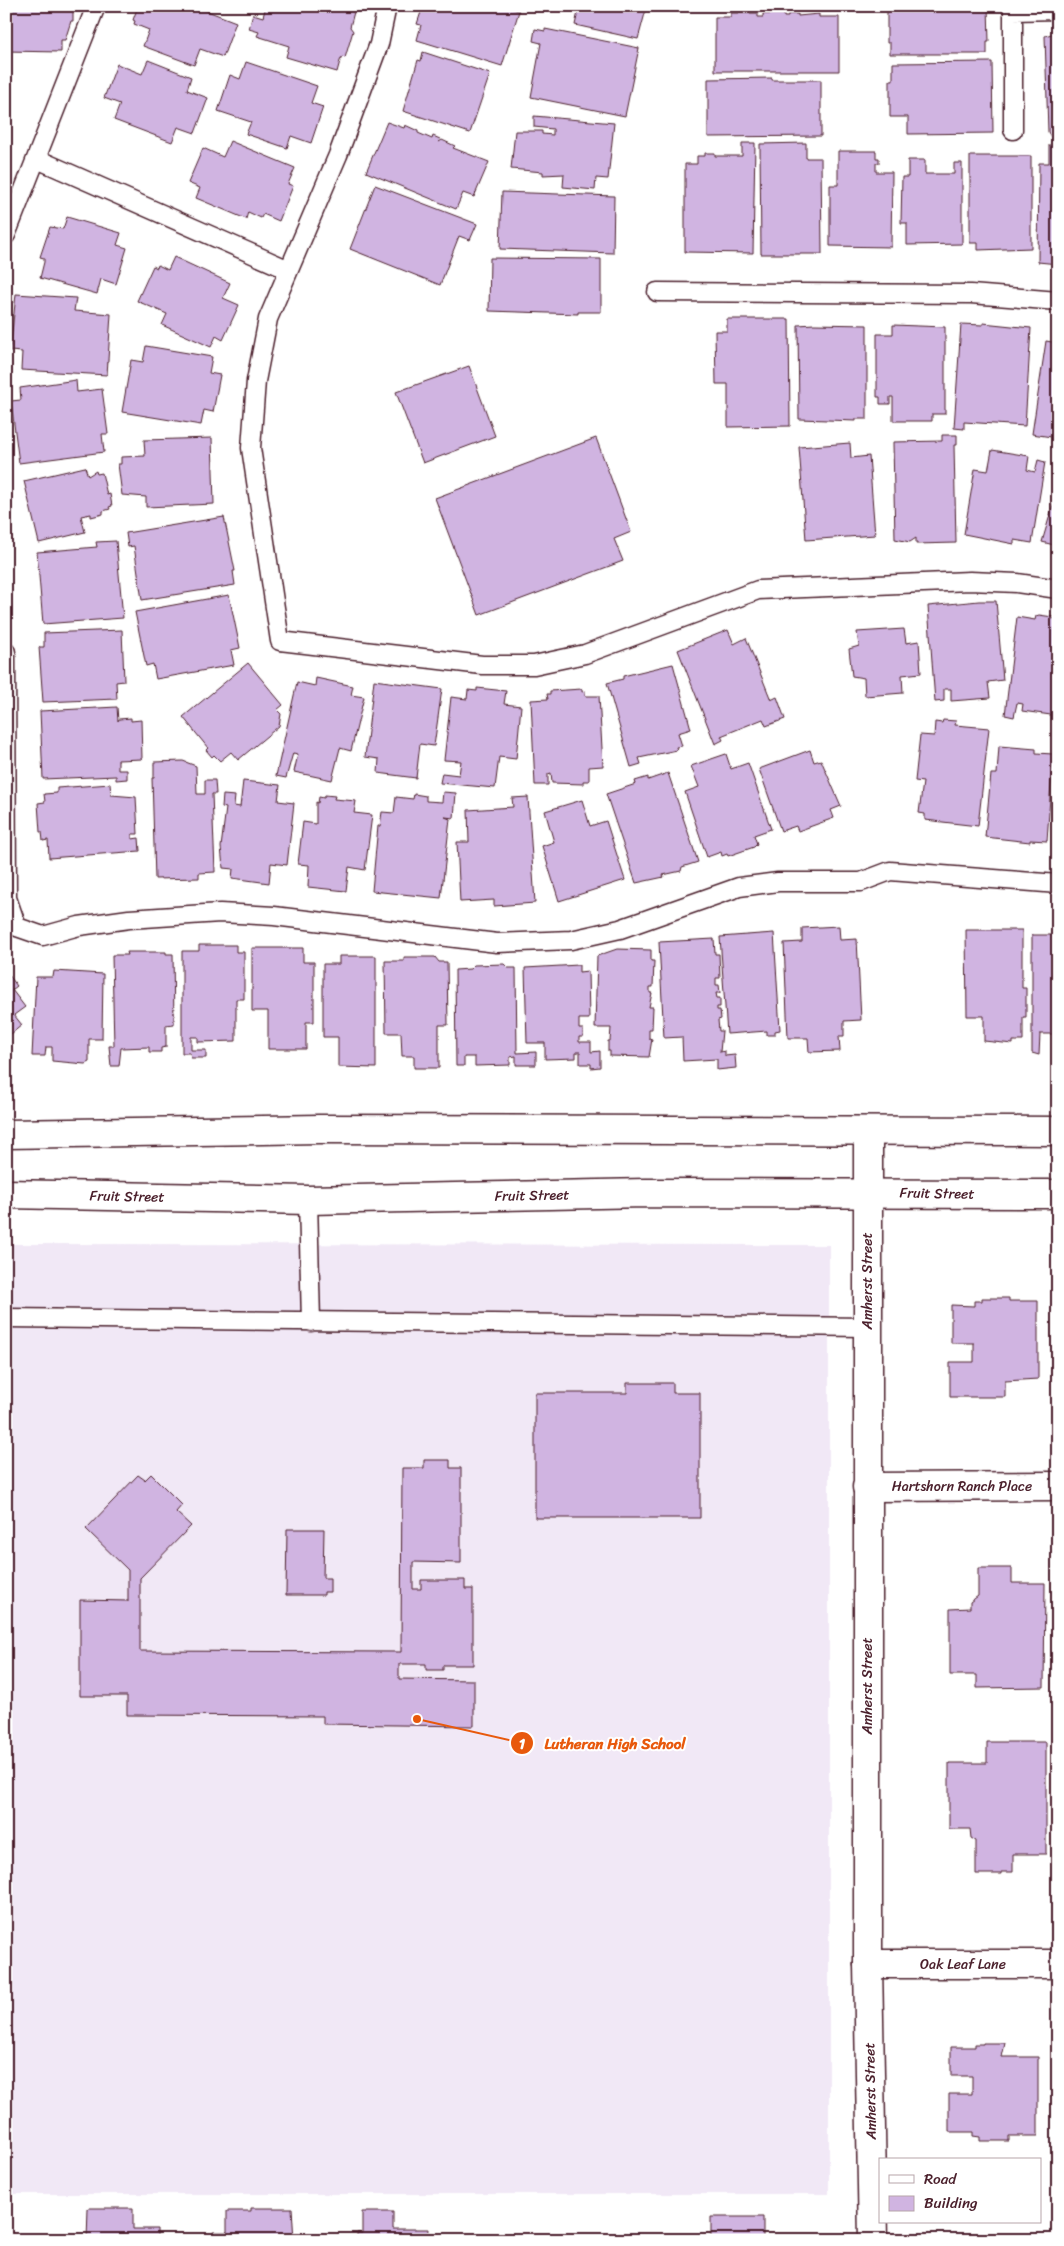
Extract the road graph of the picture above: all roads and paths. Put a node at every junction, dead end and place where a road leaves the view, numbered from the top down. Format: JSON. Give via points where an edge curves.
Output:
{"nodes":[{"id":1,"x":96,"y":6,"type":"edge"},
{"id":2,"x":387,"y":6,"type":"edge"},
{"id":3,"x":1013,"y":9,"type":"edge"},
{"id":4,"x":1058,"y":10,"type":"edge"},
{"id":5,"x":1013,"y":130,"type":"dead end"},
{"id":6,"x":36,"y":159,"type":"junction"},
{"id":7,"x":6,"y":235,"type":"edge"},
{"id":8,"x":289,"y":270,"type":"junction"},
{"id":9,"x":657,"y":292,"type":"dead end"},
{"id":10,"x":1058,"y":301,"type":"edge"},
{"id":11,"x":1058,"y":589,"type":"edge"},
{"id":12,"x":6,"y":652,"type":"edge"},
{"id":13,"x":1058,"y":884,"type":"edge"},
{"id":14,"x":1058,"y":1131,"type":"edge"},
{"id":15,"x":868,"y":1132,"type":"junction"},
{"id":16,"x":6,"y":1134,"type":"edge"},
{"id":17,"x":868,"y":1193,"type":"junction"},
{"id":18,"x":6,"y":1194,"type":"edge"},
{"id":19,"x":1058,"y":1194,"type":"edge"},
{"id":20,"x":308,"y":1200,"type":"junction"},
{"id":21,"x":6,"y":1318,"type":"edge"},
{"id":22,"x":311,"y":1322,"type":"junction"},
{"id":23,"x":867,"y":1327,"type":"junction"},
{"id":24,"x":1058,"y":1486,"type":"edge"},
{"id":25,"x":867,"y":1487,"type":"junction"},
{"id":26,"x":868,"y":1964,"type":"junction"},
{"id":27,"x":1058,"y":1964,"type":"edge"},
{"id":28,"x":873,"y":2240,"type":"edge"}],
"edges":[{"from":1,"to":6,"type":"lane"},
{"from":2,"to":8,"type":"lane","via":[[379,44],[338,155]]},
{"from":3,"to":4,"type":"lane"},
{"from":3,"to":5,"type":"lane"},
{"from":6,"to":7,"type":"lane"},
{"from":6,"to":8,"type":"lane"},
{"from":8,"to":11,"type":"lane","via":[[268,319],[256,381],[251,448],[280,641],[482,665],[534,665],[585,654],[758,590],[970,580]]},
{"from":9,"to":10,"type":"lane","via":[[971,294]]},
{"from":12,"to":13,"type":"lane","via":[[7,898],[17,927],[43,936],[79,926],[129,919],[220,913],[274,916],[497,943],[534,943],[571,940],[620,929],[739,887],[778,882],[861,882],[890,871]]},
{"from":14,"to":15,"type":"main road"},
{"from":15,"to":16,"type":"main road","via":[[319,1129]]},
{"from":15,"to":17,"type":"main road","name":"Amherst Street"},
{"from":17,"to":19,"type":"main road","name":"Fruit Street"},
{"from":17,"to":20,"type":"main road","name":"Fruit Street","via":[[636,1193]]},
{"from":17,"to":23,"type":"main road","name":"Amherst Street"},
{"from":18,"to":20,"type":"main road","name":"Fruit Street"},
{"from":20,"to":22,"type":"lane"},
{"from":21,"to":22,"type":"lane"},
{"from":22,"to":23,"type":"lane"},
{"from":23,"to":25,"type":"main road","name":"Amherst Street"},
{"from":24,"to":25,"type":"main road","name":"Hartshorn Ranch Place"},
{"from":25,"to":26,"type":"main road","name":"Amherst Street"},
{"from":26,"to":27,"type":"main road","name":"Oak Leaf Lane"},
{"from":26,"to":28,"type":"main road","name":"Amherst Street"}]}
